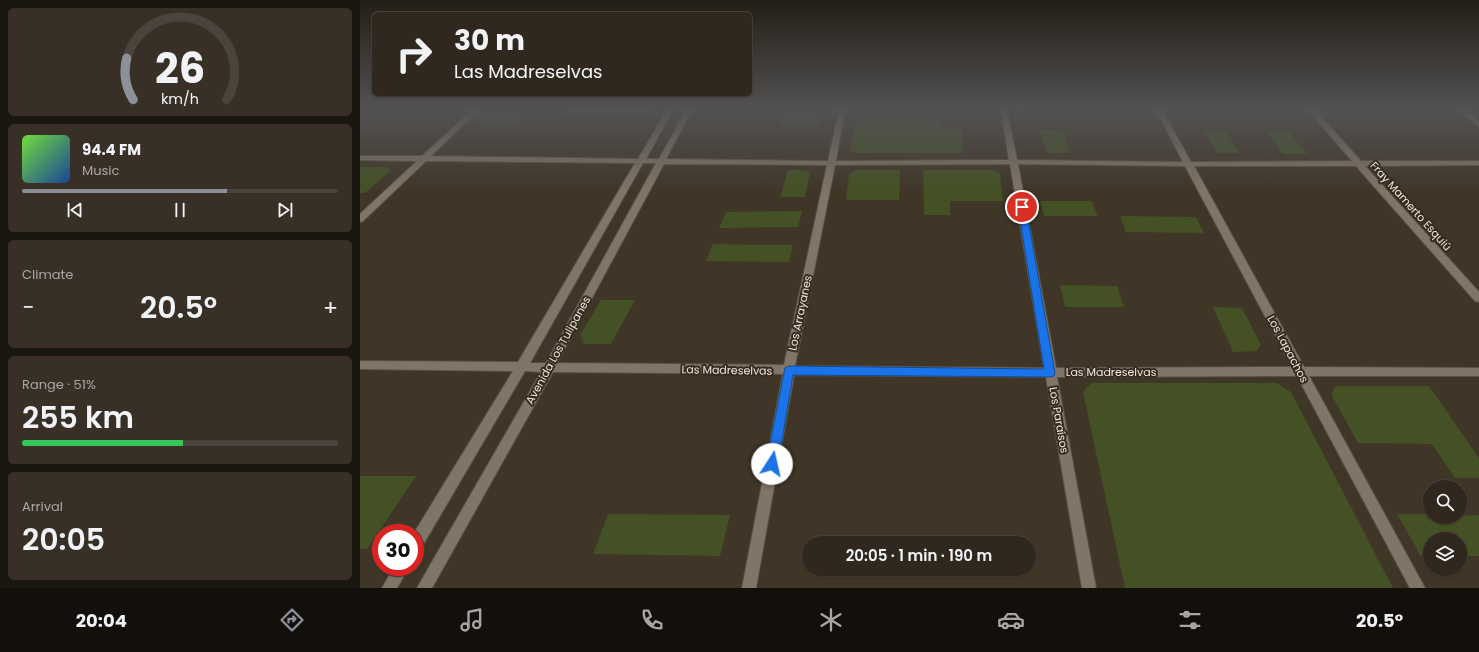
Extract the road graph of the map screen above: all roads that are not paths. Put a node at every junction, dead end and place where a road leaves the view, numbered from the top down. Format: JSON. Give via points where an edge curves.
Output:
{"nodes":[{"id":1,"x":447,"y":137,"type":"edge"},
{"id":2,"x":654,"y":137,"type":"edge"},
{"id":3,"x":674,"y":137,"type":"edge"},
{"id":4,"x":836,"y":137,"type":"edge"},
{"id":5,"x":1009,"y":137,"type":"edge"},
{"id":6,"x":1174,"y":137,"type":"edge"},
{"id":7,"x":1336,"y":137,"type":"edge"},
{"id":8,"x":360,"y":158,"type":"edge"},
{"id":9,"x":425,"y":158,"type":"junction"},
{"id":10,"x":640,"y":162,"type":"junction"},
{"id":11,"x":660,"y":162,"type":"junction"},
{"id":12,"x":1014,"y":162,"type":"junction"},
{"id":13,"x":831,"y":163,"type":"junction"},
{"id":14,"x":1479,"y":163,"type":"edge"},
{"id":15,"x":1189,"y":164,"type":"junction"},
{"id":16,"x":1359,"y":164,"type":"junction"},
{"id":17,"x":360,"y":220,"type":"edge"},
{"id":18,"x":1479,"y":298,"type":"edge"},
{"id":19,"x":360,"y":365,"type":"edge"},
{"id":20,"x":521,"y":368,"type":"junction"},
{"id":21,"x":549,"y":368,"type":"junction"},
{"id":22,"x":789,"y":370,"type":"junction"},
{"id":23,"x":1300,"y":371,"type":"junction"},
{"id":24,"x":1479,"y":372,"type":"edge"},
{"id":25,"x":1050,"y":373,"type":"junction"},
{"id":26,"x":424,"y":530,"type":"edge"},
{"id":27,"x":396,"y":576,"type":"edge"},
{"id":28,"x":389,"y":588,"type":"edge"},
{"id":29,"x":424,"y":588,"type":"edge"},
{"id":30,"x":749,"y":588,"type":"edge"},
{"id":31,"x":1089,"y":588,"type":"edge"},
{"id":32,"x":1418,"y":588,"type":"edge"}],
"edges":[{"from":1,"to":9,"type":"street"},
{"from":2,"to":10,"type":"street","name":"Avenida Los Tulipanes"},
{"from":3,"to":11,"type":"street","name":"Avenida Los Tulipanes"},
{"from":4,"to":13,"type":"street","name":"Los Arrayanes"},
{"from":5,"to":12,"type":"street","name":"Los Paraísos"},
{"from":6,"to":15,"type":"street","name":"Los Lapachos"},
{"from":7,"to":16,"type":"street","name":"Fray Mamerto Esquiú"},
{"from":8,"to":9,"type":"street"},
{"from":9,"to":10,"type":"street"},
{"from":9,"to":17,"type":"street"},
{"from":10,"to":11,"type":"street"},
{"from":10,"to":20,"type":"street","name":"Avenida Los Tulipanes"},
{"from":11,"to":13,"type":"street"},
{"from":11,"to":21,"type":"street","name":"Avenida Los Tulipanes"},
{"from":12,"to":13,"type":"street"},
{"from":12,"to":15,"type":"street"},
{"from":12,"to":25,"type":"street","name":"Los Paraísos"},
{"from":13,"to":22,"type":"street","name":"Los Arrayanes"},
{"from":14,"to":16,"type":"street"},
{"from":15,"to":16,"type":"street"},
{"from":15,"to":23,"type":"street","name":"Los Lapachos"},
{"from":16,"to":18,"type":"street","name":"Fray Mamerto Esquiú"},
{"from":19,"to":20,"type":"street","name":"Las Madreselvas"},
{"from":20,"to":21,"type":"street","name":"Las Madreselvas"},
{"from":20,"to":26,"type":"street","name":"Avenida Los Tulipanes"},
{"from":21,"to":22,"type":"street","name":"Las Madreselvas"},
{"from":21,"to":29,"type":"street","name":"Avenida Los Tulipanes"},
{"from":22,"to":25,"type":"street","name":"Las Madreselvas"},
{"from":22,"to":30,"type":"street","name":"Los Arrayanes"},
{"from":23,"to":24,"type":"street","name":"Las Madreselvas"},
{"from":23,"to":25,"type":"street","name":"Las Madreselvas"},
{"from":23,"to":32,"type":"street","name":"Los Lapachos"},
{"from":25,"to":31,"type":"street","name":"Los Paraísos"},
{"from":27,"to":28,"type":"street"}]}
